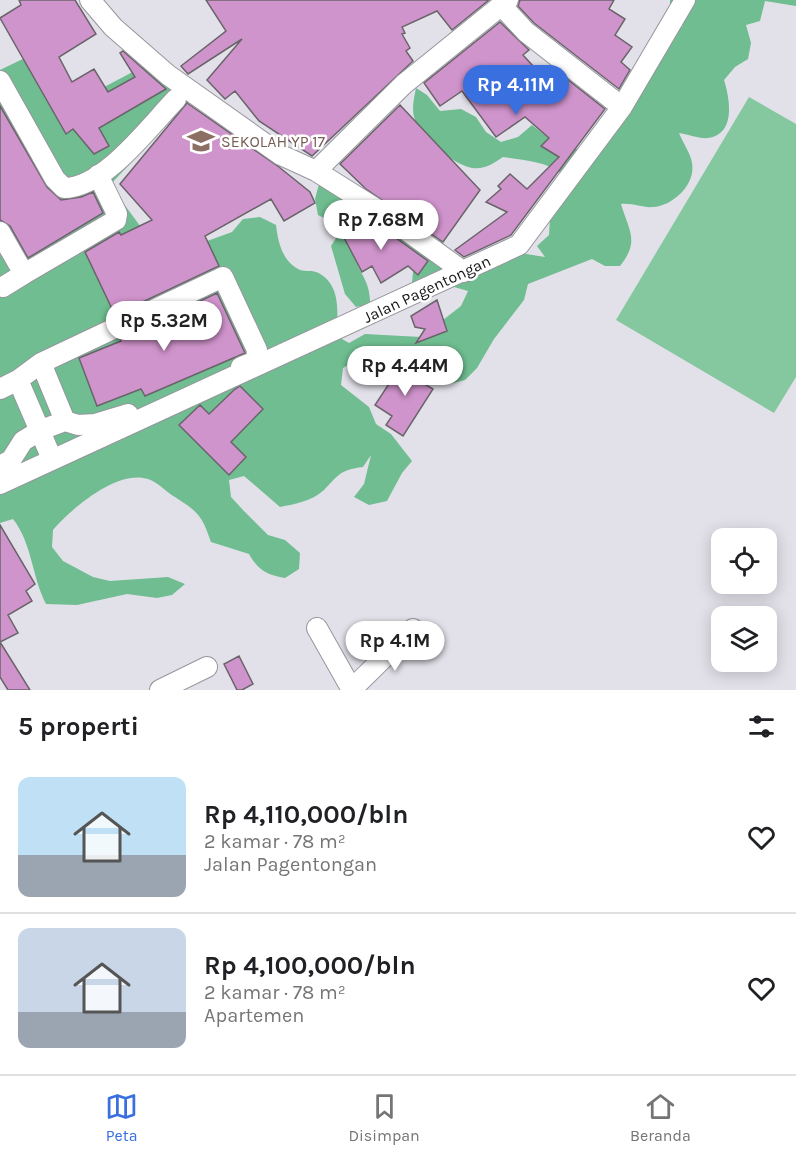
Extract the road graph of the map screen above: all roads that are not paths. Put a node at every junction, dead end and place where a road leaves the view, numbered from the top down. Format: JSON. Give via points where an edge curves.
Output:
{"nodes":[{"id":1,"x":90,"y":0,"type":"edge"},
{"id":2,"x":685,"y":0,"type":"edge"},
{"id":3,"x":505,"y":3,"type":"edge"},
{"id":4,"x":0,"y":81,"type":"edge"},
{"id":5,"x":176,"y":99,"type":"dead end"},
{"id":6,"x":622,"y":107,"type":"junction"},
{"id":7,"x":316,"y":171,"type":"junction"},
{"id":8,"x":98,"y":175,"type":"junction"},
{"id":9,"x":0,"y":232,"type":"edge"},
{"id":10,"x":464,"y":272,"type":"junction"},
{"id":11,"x":24,"y":274,"type":"junction"},
{"id":12,"x":3,"y":287,"type":"dead end"},
{"id":13,"x":41,"y":363,"type":"junction"},
{"id":14,"x":18,"y":380,"type":"junction"},
{"id":15,"x":0,"y":389,"type":"edge"},
{"id":16,"x":65,"y":421,"type":"junction"},
{"id":17,"x":41,"y":430,"type":"junction"},
{"id":18,"x":52,"y":459,"type":"junction"},
{"id":19,"x":0,"y":466,"type":"edge"},
{"id":20,"x":0,"y":484,"type":"edge"},
{"id":21,"x":317,"y":628,"type":"dead end"},
{"id":22,"x":413,"y":629,"type":"dead end"},
{"id":23,"x":207,"y":667,"type":"dead end"},
{"id":24,"x":352,"y":689,"type":"edge"},
{"id":25,"x":160,"y":690,"type":"edge"}],
"edges":[{"from":1,"to":7,"type":"street","via":[[113,27],[168,75],[281,155]]},
{"from":2,"to":6,"type":"street","name":"Jalan Pagentongan"},
{"from":3,"to":6,"type":"street","via":[[526,32]]},
{"from":3,"to":7,"type":"street","via":[[404,84]]},
{"from":4,"to":8,"type":"street","via":[[55,179],[64,188],[86,185]]},
{"from":5,"to":8,"type":"street"},
{"from":6,"to":10,"type":"street","name":"Jalan Pagentongan","via":[[519,245]]},
{"from":7,"to":10,"type":"street"},
{"from":8,"to":11,"type":"street","via":[[117,214],[116,220]]},
{"from":9,"to":11,"type":"street"},
{"from":10,"to":18,"type":"street","name":"Jalan Pagentongan"},
{"from":11,"to":12,"type":"street"},
{"from":13,"to":14,"type":"street"},
{"from":13,"to":16,"type":"street"},
{"from":13,"to":16,"type":"street","via":[[224,277],[242,313],[257,350],[256,361],[95,424]]},
{"from":14,"to":15,"type":"street"},
{"from":14,"to":17,"type":"street"},
{"from":16,"to":17,"type":"street"},
{"from":17,"to":18,"type":"street"},
{"from":17,"to":19,"type":"street","via":[[23,441],[10,460]]},
{"from":18,"to":20,"type":"street","name":"Jalan Pagentongan"},
{"from":21,"to":24,"type":"street"},
{"from":22,"to":24,"type":"street"},
{"from":23,"to":25,"type":"street"}]}
